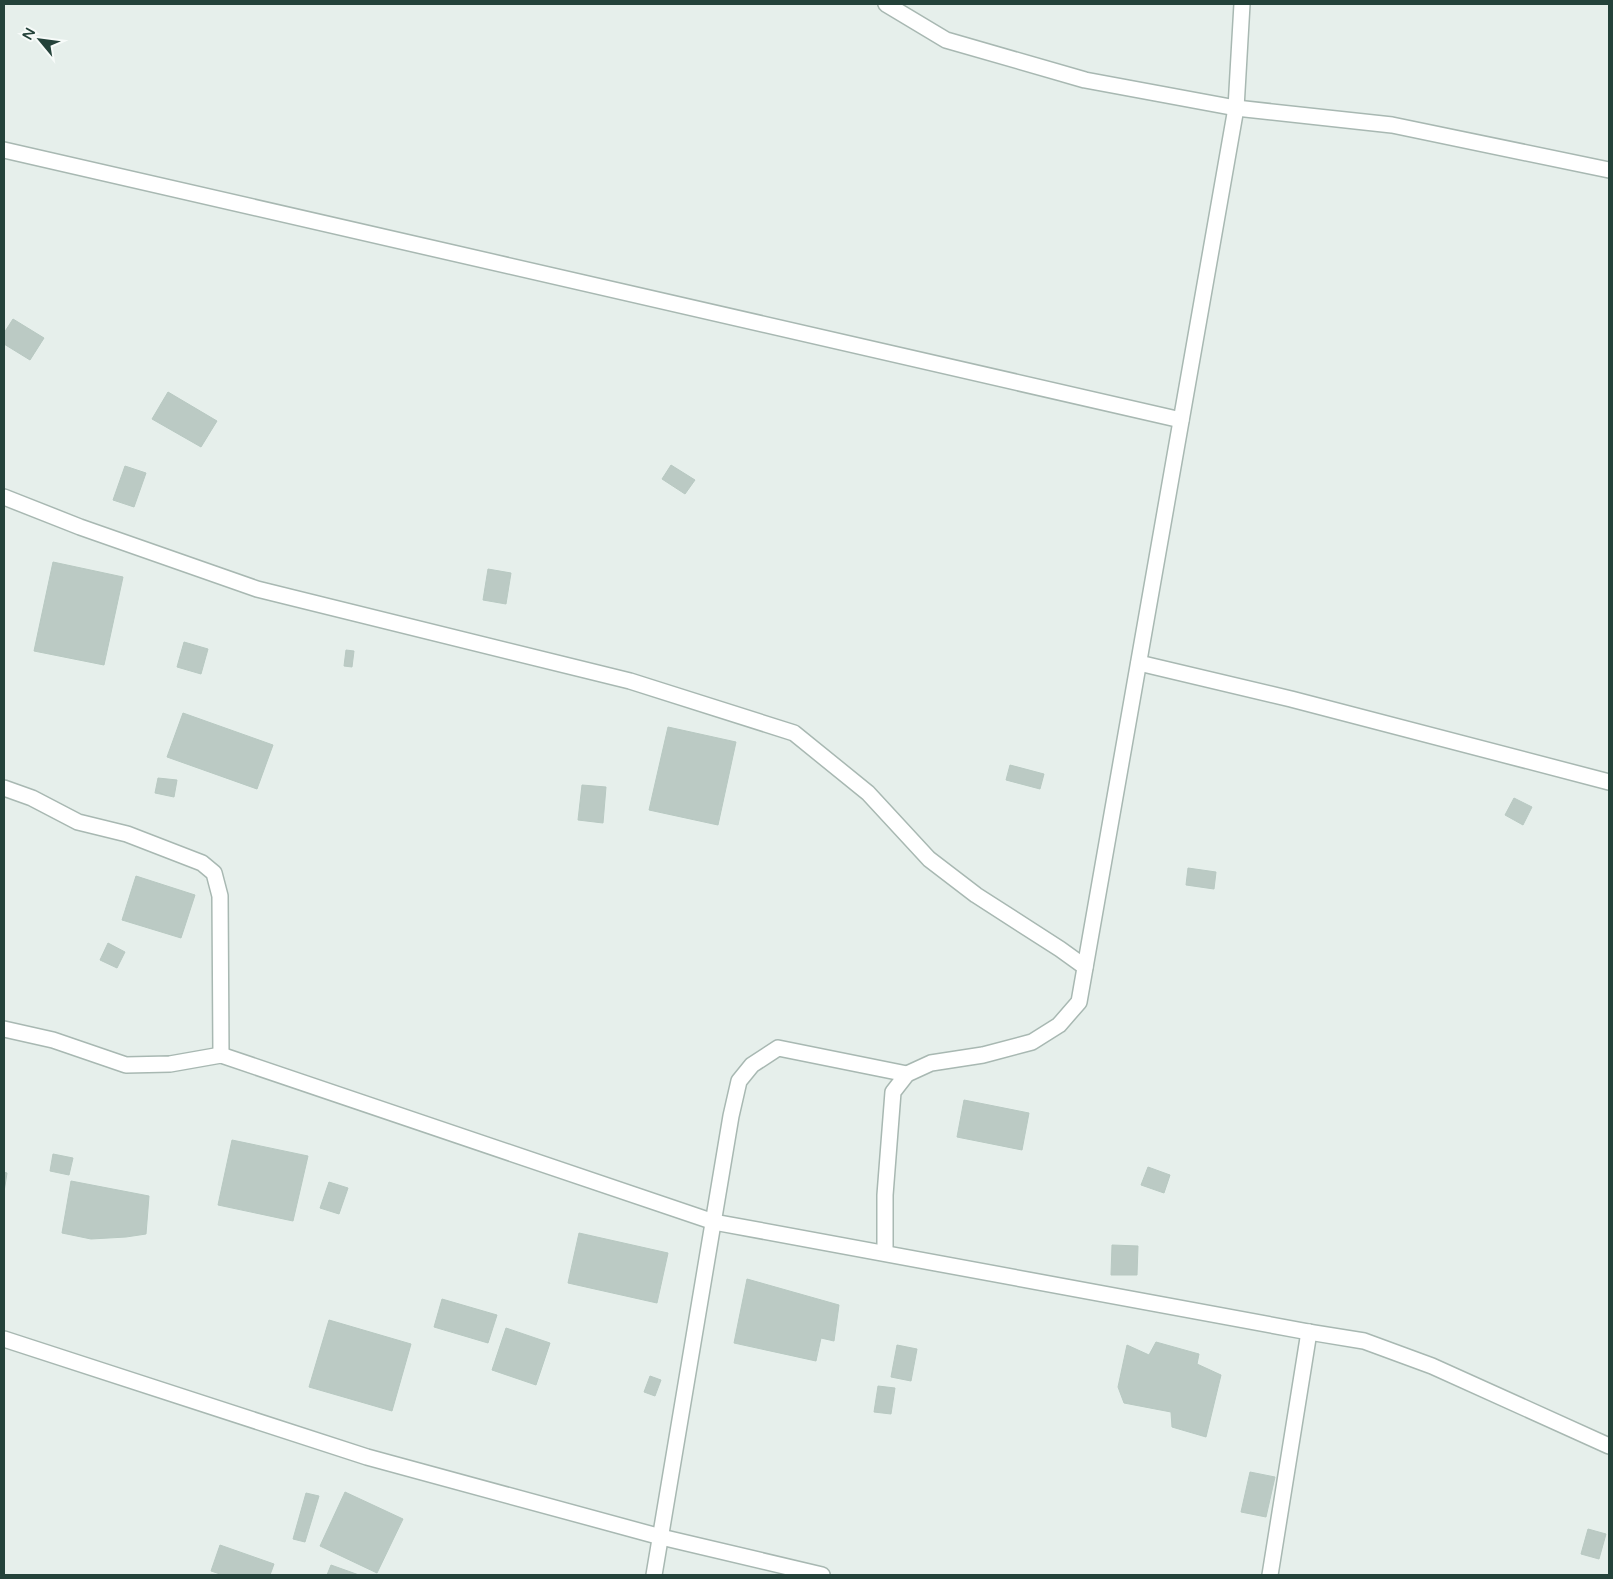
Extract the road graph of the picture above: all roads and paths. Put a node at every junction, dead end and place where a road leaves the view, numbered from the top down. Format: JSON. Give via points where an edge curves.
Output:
{"nodes":[{"id":1,"x":886,"y":4,"type":"edge"},
{"id":2,"x":1242,"y":4,"type":"edge"},
{"id":3,"x":1236,"y":108,"type":"junction"},
{"id":4,"x":4,"y":150,"type":"edge"},
{"id":5,"x":1609,"y":170,"type":"edge"},
{"id":6,"x":1181,"y":420,"type":"junction"},
{"id":7,"x":4,"y":497,"type":"edge"},
{"id":8,"x":1139,"y":663,"type":"junction"},
{"id":9,"x":1609,"y":782,"type":"edge"},
{"id":10,"x":4,"y":788,"type":"edge"},
{"id":11,"x":1085,"y":967,"type":"junction"},
{"id":12,"x":4,"y":1029,"type":"edge"},
{"id":13,"x":221,"y":1055,"type":"junction"},
{"id":14,"x":907,"y":1074,"type":"junction"},
{"id":15,"x":714,"y":1222,"type":"junction"},
{"id":16,"x":885,"y":1253,"type":"junction"},
{"id":17,"x":1308,"y":1332,"type":"junction"},
{"id":18,"x":4,"y":1340,"type":"edge"},
{"id":19,"x":1609,"y":1446,"type":"edge"},
{"id":20,"x":661,"y":1537,"type":"junction"},
{"id":21,"x":654,"y":1575,"type":"edge"},
{"id":22,"x":822,"y":1575,"type":"edge"},
{"id":23,"x":1270,"y":1575,"type":"edge"}],
"edges":[{"from":1,"to":3,"type":"street","via":[[946,40],[1085,80]]},
{"from":2,"to":3,"type":"street"},
{"from":3,"to":5,"type":"street","via":[[1392,125]]},
{"from":3,"to":6,"type":"street"},
{"from":4,"to":6,"type":"street"},
{"from":6,"to":8,"type":"street"},
{"from":7,"to":11,"type":"street","via":[[257,589],[630,681],[794,733],[868,794],[929,859],[976,895]]},
{"from":8,"to":9,"type":"street"},
{"from":8,"to":11,"type":"street"},
{"from":10,"to":13,"type":"street","via":[[32,798],[78,822],[127,834],[202,863],[214,873],[220,896]]},
{"from":11,"to":14,"type":"street","via":[[1079,1002],[1059,1025],[1032,1042],[983,1055],[931,1063]]},
{"from":12,"to":13,"type":"street","via":[[52,1040],[126,1065],[170,1064]]},
{"from":13,"to":15,"type":"street"},
{"from":14,"to":15,"type":"street","via":[[778,1048],[752,1065],[739,1081]]},
{"from":14,"to":16,"type":"street","via":[[893,1092],[884,1195]]},
{"from":15,"to":16,"type":"street"},
{"from":15,"to":20,"type":"street"},
{"from":16,"to":17,"type":"street"},
{"from":17,"to":19,"type":"street","via":[[1364,1341],[1432,1366]]},
{"from":17,"to":23,"type":"street"},
{"from":18,"to":20,"type":"street","via":[[367,1457]]},
{"from":20,"to":21,"type":"street"},
{"from":20,"to":22,"type":"street"}]}
